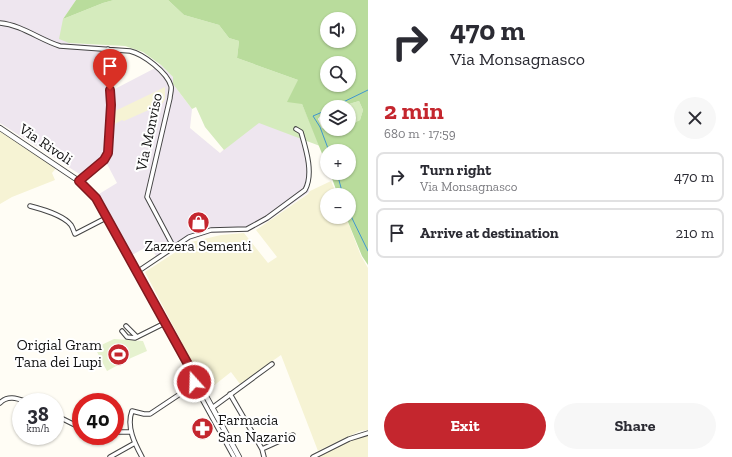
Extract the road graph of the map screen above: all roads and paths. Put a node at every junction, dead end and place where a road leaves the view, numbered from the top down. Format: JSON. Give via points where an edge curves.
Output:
{"nodes":[{"id":1,"x":0,"y":23,"type":"edge"},
{"id":2,"x":108,"y":49,"type":"junction"},
{"id":3,"x":0,"y":128,"type":"edge"},
{"id":4,"x":296,"y":129,"type":"dead end"},
{"id":5,"x":79,"y":181,"type":"junction"},
{"id":6,"x":30,"y":206,"type":"dead end"},
{"id":7,"x":106,"y":218,"type":"junction"},
{"id":8,"x":173,"y":246,"type":"junction"},
{"id":9,"x":137,"y":272,"type":"junction"},
{"id":10,"x":165,"y":324,"type":"junction"},
{"id":11,"x":126,"y":326,"type":"dead end"},
{"id":12,"x":122,"y":331,"type":"dead end"},
{"id":13,"x":137,"y":337,"type":"junction"},
{"id":14,"x":272,"y":364,"type":"dead end"},
{"id":15,"x":197,"y":383,"type":"junction"},
{"id":16,"x":189,"y":388,"type":"junction"},
{"id":17,"x":230,"y":394,"type":"junction"},
{"id":18,"x":12,"y":397,"type":"edge"},
{"id":19,"x":0,"y":402,"type":"edge"},
{"id":20,"x":212,"y":408,"type":"junction"},
{"id":21,"x":124,"y":432,"type":"edge"},
{"id":22,"x":131,"y":432,"type":"junction"},
{"id":23,"x":368,"y":433,"type":"edge"},
{"id":24,"x":293,"y":435,"type":"dead end"},
{"id":25,"x":135,"y":443,"type":"junction"},
{"id":26,"x":262,"y":448,"type":"junction"},
{"id":27,"x":110,"y":457,"type":"edge"},
{"id":28,"x":142,"y":457,"type":"edge"},
{"id":29,"x":234,"y":457,"type":"edge"},
{"id":30,"x":239,"y":457,"type":"edge"},
{"id":31,"x":264,"y":457,"type":"edge"},
{"id":32,"x":313,"y":457,"type":"edge"}],
"edges":[{"from":1,"to":2,"type":"street","name":"Via Monviso","via":[[9,24],[60,46]]},
{"from":2,"to":5,"type":"street","via":[[111,105],[108,153],[104,160]]},
{"from":2,"to":8,"type":"street","name":"Via Monviso","via":[[138,53],[165,74],[171,86],[147,197]]},
{"from":3,"to":5,"type":"street","name":"Via Rivoli"},
{"from":4,"to":8,"type":"street","via":[[301,132],[308,156],[309,184],[306,190],[247,229],[211,230],[189,236]]},
{"from":5,"to":7,"type":"street","name":"Via Rivoli","via":[[96,198]]},
{"from":6,"to":7,"type":"street","via":[[45,209],[66,221],[75,234]]},
{"from":7,"to":9,"type":"street","name":"Via Rivoli"},
{"from":8,"to":9,"type":"street"},
{"from":9,"to":10,"type":"street","name":"Via Rivoli"},
{"from":10,"to":13,"type":"street"},
{"from":10,"to":15,"type":"street","name":"Via Rivoli"},
{"from":11,"to":13,"type":"street"},
{"from":12,"to":13,"type":"street","via":[[127,337]]},
{"from":14,"to":17,"type":"street"},
{"from":15,"to":16,"type":"street"},
{"from":15,"to":20,"type":"street","name":"Via Rivoli"},
{"from":16,"to":22,"type":"street","via":[[150,414],[132,412]]},
{"from":16,"to":29,"type":"street","via":[[202,399]]},
{"from":17,"to":20,"type":"street"},
{"from":17,"to":26,"type":"street"},
{"from":18,"to":19,"type":"street"},
{"from":20,"to":30,"type":"street","name":"Via Rivoli"},
{"from":21,"to":22,"type":"street"},
{"from":22,"to":25,"type":"street"},
{"from":23,"to":32,"type":"street","via":[[349,439]]},
{"from":24,"to":26,"type":"street"},
{"from":25,"to":27,"type":"street"},
{"from":25,"to":28,"type":"street"},
{"from":26,"to":31,"type":"street"}]}
